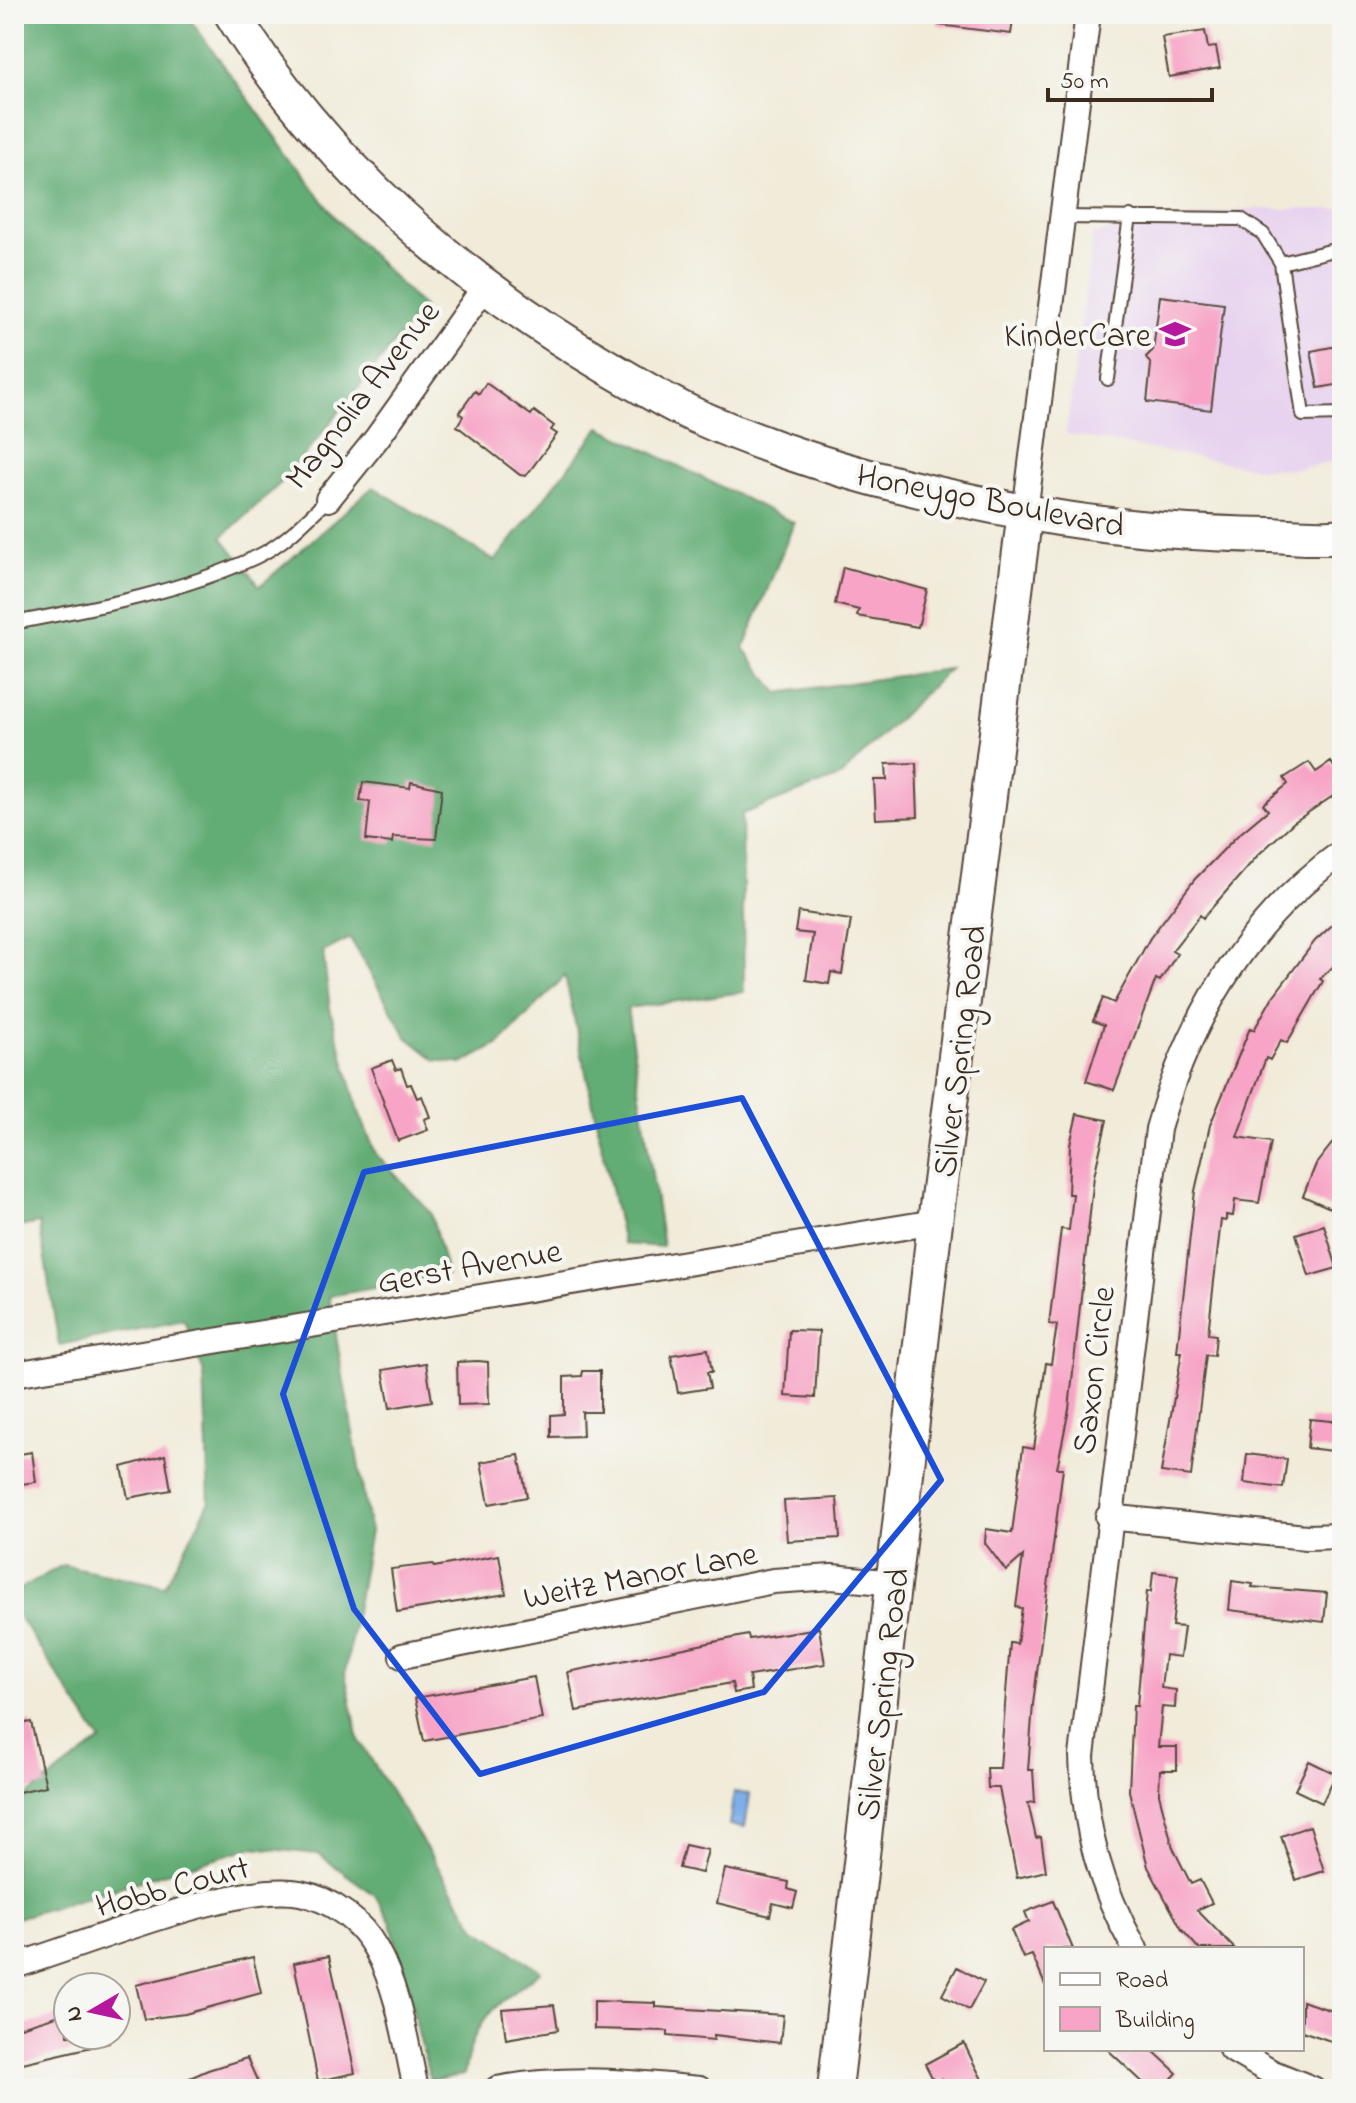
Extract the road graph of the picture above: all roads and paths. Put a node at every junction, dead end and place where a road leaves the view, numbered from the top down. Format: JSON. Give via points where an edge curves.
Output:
{"nodes":[{"id":1,"x":232,"y":14,"type":"edge"},
{"id":2,"x":1088,"y":14,"type":"edge"},
{"id":3,"x":1130,"y":216,"type":"junction"},
{"id":4,"x":1062,"y":217,"type":"junction"},
{"id":5,"x":1342,"y":248,"type":"edge"},
{"id":6,"x":1281,"y":263,"type":"junction"},
{"id":7,"x":484,"y":288,"type":"junction"},
{"id":8,"x":1108,"y":379,"type":"dead end"},
{"id":9,"x":1342,"y":414,"type":"edge"},
{"id":10,"x":328,"y":499,"type":"joint"},
{"id":11,"x":1025,"y":512,"type":"junction"},
{"id":12,"x":1342,"y":536,"type":"edge"},
{"id":13,"x":14,"y":623,"type":"edge"},
{"id":14,"x":1342,"y":852,"type":"edge"},
{"id":15,"x":935,"y":1222,"type":"junction"},
{"id":16,"x":14,"y":1374,"type":"edge"},
{"id":17,"x":1108,"y":1517,"type":"junction"},
{"id":18,"x":1342,"y":1536,"type":"edge"},
{"id":19,"x":894,"y":1583,"type":"junction"},
{"id":20,"x":402,"y":1656,"type":"dead end"},
{"id":21,"x":1134,"y":1947,"type":"edge"},
{"id":22,"x":14,"y":1966,"type":"edge"},
{"id":23,"x":1234,"y":2051,"type":"edge"},
{"id":24,"x":416,"y":2089,"type":"edge"},
{"id":25,"x":497,"y":2089,"type":"edge"},
{"id":26,"x":699,"y":2089,"type":"edge"},
{"id":27,"x":835,"y":2089,"type":"edge"},
{"id":28,"x":1313,"y":2089,"type":"edge"}],
"edges":[{"from":1,"to":7,"type":"main road","name":"Honeygo Boulevard","via":[[303,111],[376,193]]},
{"from":2,"to":4,"type":"street","name":"Silver Spring Road"},
{"from":3,"to":4,"type":"lane"},
{"from":3,"to":6,"type":"lane","via":[[1241,219],[1263,234]]},
{"from":3,"to":8,"type":"lane"},
{"from":4,"to":11,"type":"street","name":"Silver Spring Road"},
{"from":5,"to":6,"type":"lane"},
{"from":6,"to":9,"type":"lane","via":[[1303,415]]},
{"from":7,"to":10,"type":"street","name":"Magnolia Avenue"},
{"from":7,"to":11,"type":"main road","name":"Honeygo Boulevard","via":[[553,335],[691,414],[877,481]]},
{"from":10,"to":13,"type":"lane","name":"Magnolia Avenue","via":[[259,556],[98,606]]},
{"from":11,"to":12,"type":"main road","name":"Honeygo Boulevard","via":[[1122,528]]},
{"from":11,"to":15,"type":"main road","name":"Silver Spring Road"},
{"from":14,"to":17,"type":"street","name":"Saxon Circle","via":[[1285,902],[1230,966],[1187,1043],[1169,1088],[1151,1169]]},
{"from":15,"to":16,"type":"street","name":"Gerst Avenue"},
{"from":15,"to":19,"type":"main road","name":"Silver Spring Road"},
{"from":17,"to":18,"type":"street"},
{"from":17,"to":21,"type":"street","name":"Saxon Circle","via":[[1084,1725],[1083,1800],[1101,1881]]},
{"from":19,"to":20,"type":"street","name":"Weitz Manor Lane","via":[[832,1577],[773,1581]]},
{"from":19,"to":27,"type":"main road","name":"Silver Spring Road"},
{"from":22,"to":24,"type":"street","name":"Hobb Court","via":[[220,1901],[258,1893],[301,1894],[348,1916],[377,1951],[390,1982]]},
{"from":23,"to":28,"type":"street"},
{"from":25,"to":26,"type":"street","via":[[549,2080],[598,2080]]}]}
